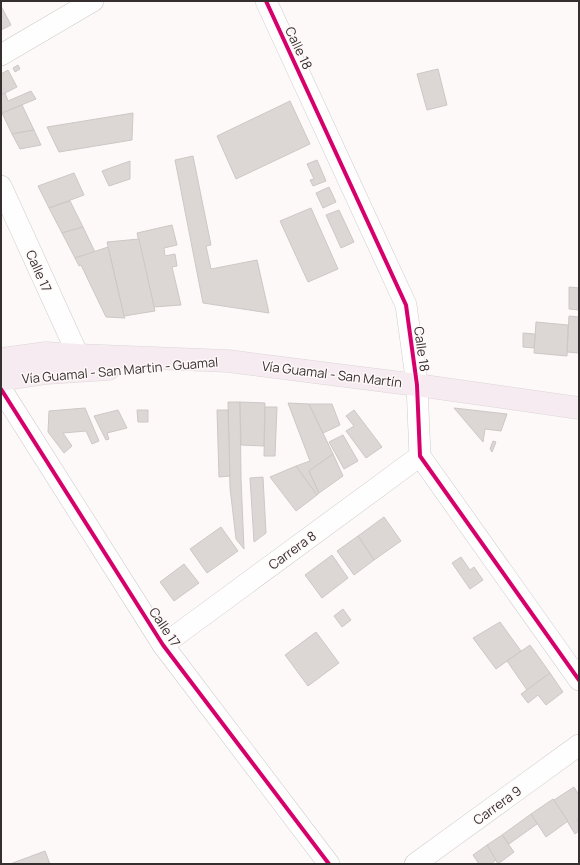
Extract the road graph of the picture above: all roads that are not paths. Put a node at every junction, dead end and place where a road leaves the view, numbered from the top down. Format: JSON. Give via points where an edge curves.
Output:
{"nodes":[{"id":1,"x":93,"y":1,"type":"edge"},
{"id":2,"x":266,"y":1,"type":"edge"},
{"id":3,"x":1,"y":55,"type":"edge"},
{"id":4,"x":1,"y":186,"type":"edge"},
{"id":5,"x":78,"y":355,"type":"junction"},
{"id":6,"x":1,"y":359,"type":"edge"},
{"id":7,"x":228,"y":361,"type":"junction"},
{"id":8,"x":1,"y":380,"type":"edge"},
{"id":9,"x":417,"y":385,"type":"junction"},
{"id":10,"x":1,"y":389,"type":"edge"},
{"id":11,"x":579,"y":408,"type":"edge"},
{"id":12,"x":420,"y":456,"type":"junction"},
{"id":13,"x":163,"y":645,"type":"junction"},
{"id":14,"x":579,"y":680,"type":"edge"},
{"id":15,"x":579,"y":745,"type":"edge"},
{"id":16,"x":329,"y":864,"type":"edge"},
{"id":17,"x":415,"y":864,"type":"edge"}],
"edges":[{"from":1,"to":3,"type":"street"},
{"from":2,"to":9,"type":"street","name":"Calle 18","via":[[406,305]]},
{"from":4,"to":5,"type":"street","name":"Calle 17"},
{"from":5,"to":6,"type":"main road","name":"Vía Guamal - San Martin - Guamal","via":[[46,353]]},
{"from":5,"to":7,"type":"main road","name":"Vía Guamal - San Martin - Guamal"},
{"from":7,"to":8,"type":"main road","name":"Vía Guamal - San Martin - Guamal","via":[[47,373]]},
{"from":7,"to":9,"type":"main road","name":"Vía Guamal - San Martín"},
{"from":9,"to":11,"type":"main road","name":"Vía Guamal - San Martín"},
{"from":9,"to":12,"type":"street","name":"Calle 18"},
{"from":10,"to":13,"type":"street","name":"Calle 17"},
{"from":12,"to":13,"type":"street","name":"Carrera 8"},
{"from":12,"to":14,"type":"street"},
{"from":13,"to":16,"type":"street","name":"Calle 17"},
{"from":15,"to":17,"type":"street","name":"Carrera 9"}]}
